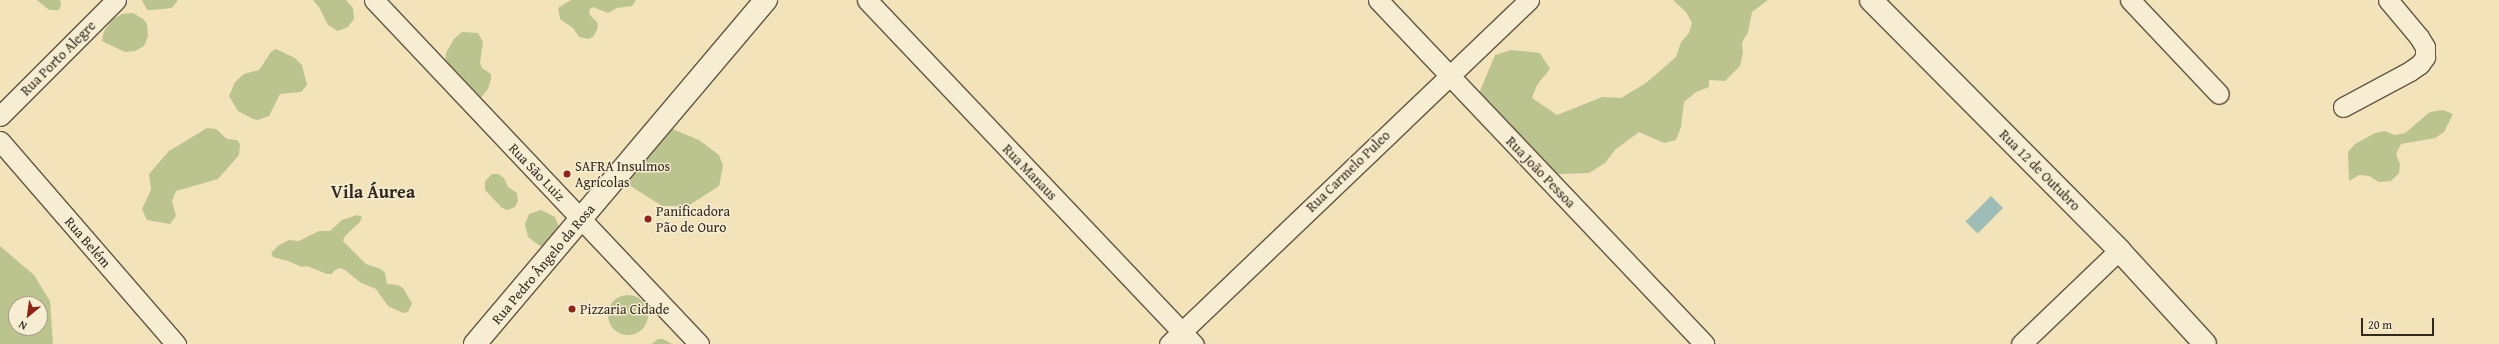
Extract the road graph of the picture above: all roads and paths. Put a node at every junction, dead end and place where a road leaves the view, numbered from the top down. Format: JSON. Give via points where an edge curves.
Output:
{"nodes":[{"id":1,"x":116,"y":0,"type":"edge"},
{"id":2,"x":374,"y":0,"type":"edge"},
{"id":3,"x":766,"y":0,"type":"edge"},
{"id":4,"x":867,"y":0,"type":"edge"},
{"id":5,"x":1378,"y":0,"type":"edge"},
{"id":6,"x":1529,"y":0,"type":"edge"},
{"id":7,"x":1871,"y":0,"type":"edge"},
{"id":8,"x":2130,"y":0,"type":"edge"},
{"id":9,"x":2388,"y":0,"type":"edge"},
{"id":10,"x":1448,"y":75,"type":"junction"},
{"id":11,"x":2219,"y":94,"type":"dead end"},
{"id":12,"x":2343,"y":107,"type":"dead end"},
{"id":13,"x":0,"y":116,"type":"edge"},
{"id":14,"x":0,"y":141,"type":"edge"},
{"id":15,"x":581,"y":218,"type":"junction"},
{"id":16,"x":2119,"y":250,"type":"junction"},
{"id":17,"x":1181,"y":340,"type":"edge"},
{"id":18,"x":176,"y":344,"type":"edge"},
{"id":19,"x":475,"y":344,"type":"edge"},
{"id":20,"x":699,"y":344,"type":"edge"},
{"id":21,"x":1704,"y":344,"type":"edge"},
{"id":22,"x":2021,"y":344,"type":"edge"},
{"id":23,"x":2205,"y":344,"type":"edge"}],
"edges":[{"from":1,"to":13,"type":"street","name":"Rua Porto Alegre"},
{"from":2,"to":15,"type":"street","name":"Rua São Luiz"},
{"from":3,"to":15,"type":"main road","name":"Rua Pedro Ângelo da Rosa"},
{"from":4,"to":17,"type":"street","name":"Rua Manaus"},
{"from":5,"to":10,"type":"street","name":"Rua João Pessoa"},
{"from":6,"to":10,"type":"street","name":"Rua Carmelo Puleo"},
{"from":7,"to":16,"type":"main road","name":"Rua 12 de Outubro"},
{"from":8,"to":11,"type":"street"},
{"from":9,"to":12,"type":"street","via":[[2419,37],[2425,48],[2425,57],[2410,71]]},
{"from":10,"to":17,"type":"street","name":"Rua Carmelo Puleo"},
{"from":10,"to":21,"type":"street","name":"Rua João Pessoa"},
{"from":14,"to":18,"type":"street","name":"Rua Belém"},
{"from":15,"to":19,"type":"main road","name":"Rua Pedro Ângelo da Rosa"},
{"from":15,"to":20,"type":"street","name":"Rua São Luiz"},
{"from":16,"to":22,"type":"street"},
{"from":16,"to":23,"type":"main road","name":"Rua 12 de Outubro"}]}
